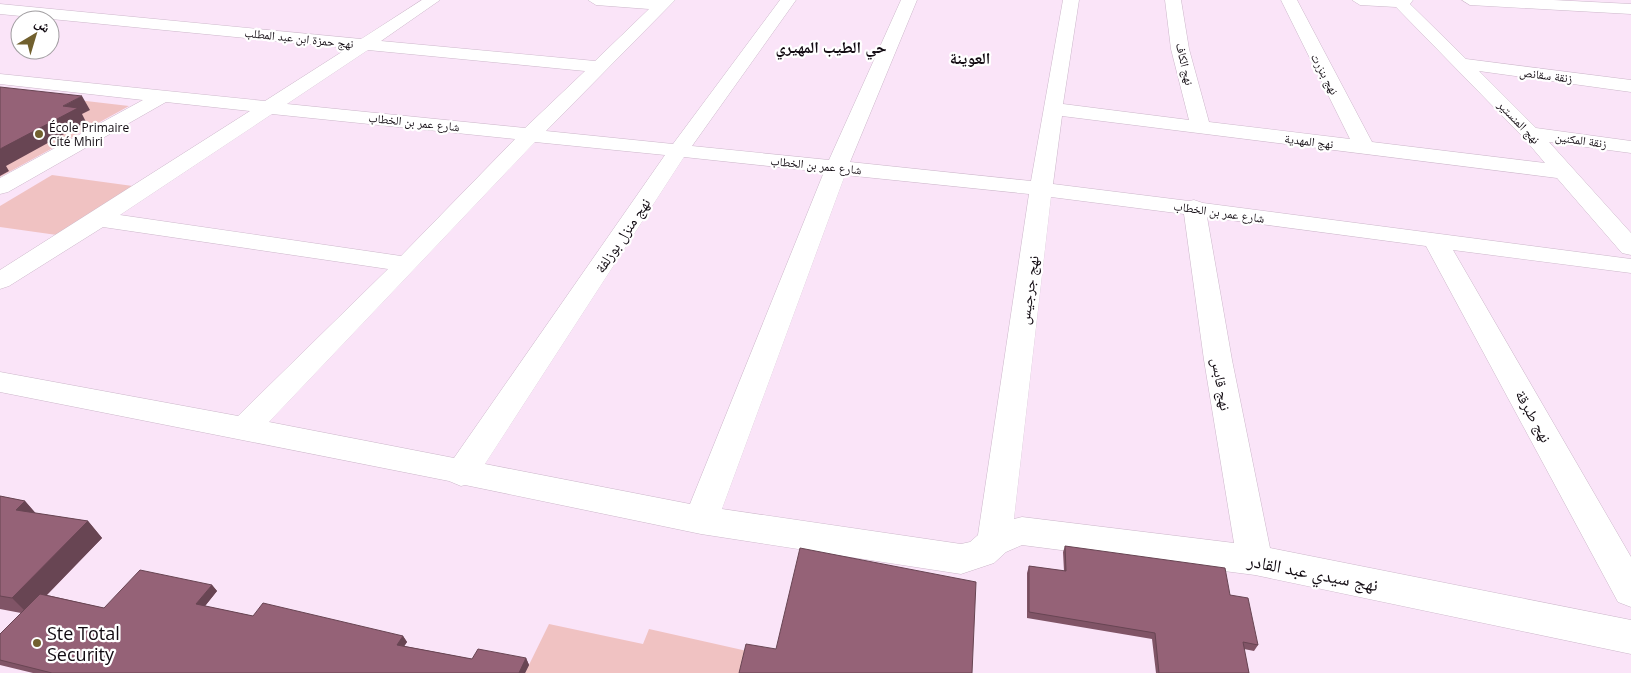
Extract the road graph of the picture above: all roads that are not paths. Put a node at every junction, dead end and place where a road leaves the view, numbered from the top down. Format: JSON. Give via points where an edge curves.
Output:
{"nodes":[{"id":1,"x":432,"y":0,"type":"edge"},
{"id":2,"x":596,"y":0,"type":"edge"},
{"id":3,"x":788,"y":0,"type":"edge"},
{"id":4,"x":909,"y":0,"type":"edge"},
{"id":5,"x":1071,"y":0,"type":"edge"},
{"id":6,"x":1173,"y":0,"type":"edge"},
{"id":7,"x":1289,"y":0,"type":"edge"},
{"id":8,"x":1360,"y":0,"type":"edge"},
{"id":9,"x":1470,"y":0,"type":"edge"},
{"id":10,"x":1402,"y":2,"type":"edge"},
{"id":11,"x":664,"y":3,"type":"edge"},
{"id":12,"x":0,"y":9,"type":"edge"},
{"id":13,"x":1628,"y":11,"type":"edge"},
{"id":14,"x":363,"y":45,"type":"junction"},
{"id":15,"x":1462,"y":64,"type":"junction"},
{"id":16,"x":598,"y":67,"type":"junction"},
{"id":17,"x":0,"y":79,"type":"edge"},
{"id":18,"x":1631,"y":86,"type":"edge"},
{"id":19,"x":163,"y":96,"type":"junction"},
{"id":20,"x":269,"y":106,"type":"junction"},
{"id":21,"x":1053,"y":108,"type":"junction"},
{"id":22,"x":1201,"y":128,"type":"junction"},
{"id":23,"x":1530,"y":133,"type":"junction"},
{"id":24,"x":531,"y":134,"type":"junction"},
{"id":25,"x":1364,"y":147,"type":"junction"},
{"id":26,"x":1631,"y":147,"type":"edge"},
{"id":27,"x":678,"y":152,"type":"junction"},
{"id":28,"x":837,"y":167,"type":"junction"},
{"id":29,"x":1564,"y":172,"type":"junction"},
{"id":30,"x":0,"y":187,"type":"edge"},
{"id":31,"x":1042,"y":189,"type":"junction"},
{"id":32,"x":1194,"y":208,"type":"junction"},
{"id":33,"x":99,"y":219,"type":"junction"},
{"id":34,"x":1436,"y":242,"type":"junction"},
{"id":35,"x":1631,"y":248,"type":"edge"},
{"id":36,"x":407,"y":264,"type":"junction"},
{"id":37,"x":1631,"y":266,"type":"edge"},
{"id":38,"x":0,"y":281,"type":"edge"},
{"id":39,"x":0,"y":382,"type":"edge"},
{"id":40,"x":244,"y":428,"type":"junction"},
{"id":41,"x":461,"y":474,"type":"junction"},
{"id":42,"x":701,"y":520,"type":"junction"},
{"id":43,"x":994,"y":542,"type":"junction"},
{"id":44,"x":1255,"y":560,"type":"junction"},
{"id":45,"x":1631,"y":591,"type":"edge"},
{"id":46,"x":1631,"y":637,"type":"edge"}],
"edges":[{"from":1,"to":14,"type":"street"},
{"from":2,"to":11,"type":"street"},
{"from":3,"to":27,"type":"street","name":"نهج منزل بوزلفة"},
{"from":4,"to":28,"type":"street"},
{"from":5,"to":21,"type":"street","name":"نهج جرجيس"},
{"from":6,"to":22,"type":"street","name":"نهج الكاف","via":[[1180,49]]},
{"from":7,"to":25,"type":"street","name":"نهج بنزرت"},
{"from":8,"to":10,"type":"street"},
{"from":9,"to":13,"type":"street"},
{"from":10,"to":15,"type":"street","name":"نهج المنستير"},
{"from":11,"to":16,"type":"street"},
{"from":12,"to":14,"type":"street","name":"نهج حمزة ابن عبد المطلب"},
{"from":14,"to":16,"type":"street","name":"نهج حمزة ابن عبد المطلب"},
{"from":14,"to":20,"type":"street"},
{"from":15,"to":18,"type":"street","name":"زنقة سقانص"},
{"from":15,"to":23,"type":"street","name":"نهج المنستير"},
{"from":16,"to":24,"type":"street"},
{"from":17,"to":19,"type":"street","name":"شارع عمر بن الخطاب"},
{"from":19,"to":20,"type":"street","name":"شارع عمر بن الخطاب"},
{"from":19,"to":30,"type":"street"},
{"from":20,"to":24,"type":"street","name":"شارع عمر بن الخطاب"},
{"from":20,"to":33,"type":"street"},
{"from":21,"to":22,"type":"street","name":"نهج المهدية"},
{"from":21,"to":31,"type":"street","name":"نهج جرجيس"},
{"from":22,"to":25,"type":"street","name":"نهج المهدية"},
{"from":23,"to":26,"type":"street","name":"زنقة المكنين"},
{"from":23,"to":29,"type":"street","name":"نهج المنستير"},
{"from":24,"to":27,"type":"street","name":"شارع عمر بن الخطاب"},
{"from":24,"to":36,"type":"street"},
{"from":25,"to":29,"type":"street","name":"نهج المهدية"},
{"from":27,"to":28,"type":"street","name":"شارع عمر بن الخطاب"},
{"from":27,"to":41,"type":"street","name":"نهج منزل بوزلفة"},
{"from":28,"to":31,"type":"street","name":"شارع عمر بن الخطاب"},
{"from":28,"to":42,"type":"street"},
{"from":29,"to":35,"type":"street","name":"نهج المنستير"},
{"from":31,"to":32,"type":"street","name":"شارع عمر بن الخطاب"},
{"from":31,"to":43,"type":"street","name":"نهج جرجيس"},
{"from":32,"to":34,"type":"street","name":"شارع عمر بن الخطاب"},
{"from":32,"to":44,"type":"street","name":"نهج قابس"},
{"from":33,"to":36,"type":"street"},
{"from":33,"to":38,"type":"street"},
{"from":34,"to":37,"type":"street","name":"شارع عمر بن الخطاب"},
{"from":34,"to":45,"type":"street","name":"نهج طبرقة"},
{"from":36,"to":40,"type":"street"},
{"from":39,"to":40,"type":"street"},
{"from":40,"to":41,"type":"street"},
{"from":41,"to":42,"type":"street"},
{"from":42,"to":43,"type":"street","via":[[961,559],[982,553]]},
{"from":43,"to":44,"type":"street","name":"نهج سيدي عبد القادر","via":[[1022,531]]},
{"from":44,"to":46,"type":"street","name":"نهج سيدي عبد القادر"}]}
